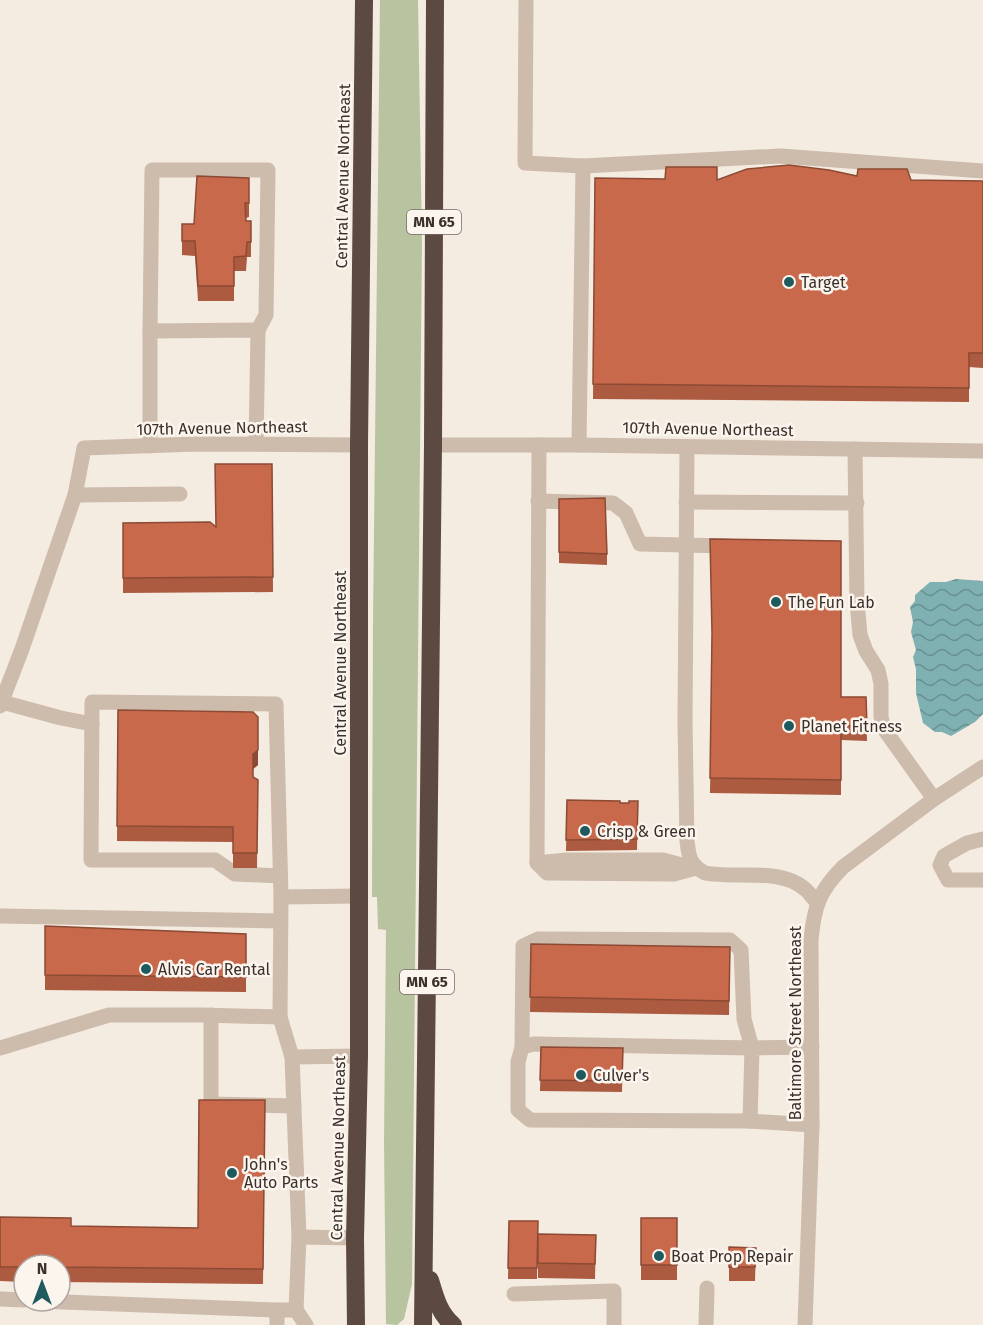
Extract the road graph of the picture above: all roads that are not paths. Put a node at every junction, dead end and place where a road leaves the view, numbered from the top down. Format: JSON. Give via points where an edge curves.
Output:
{"nodes":[{"id":1,"x":364,"y":0,"type":"edge"},
{"id":2,"x":435,"y":0,"type":"edge"},
{"id":3,"x":526,"y":0,"type":"edge"},
{"id":4,"x":583,"y":166,"type":"junction"},
{"id":5,"x":983,"y":171,"type":"edge"},
{"id":6,"x":258,"y":330,"type":"junction"},
{"id":7,"x":150,"y":331,"type":"junction"},
{"id":8,"x":256,"y":444,"type":"junction"},
{"id":9,"x":359,"y":445,"type":"junction"},
{"id":10,"x":433,"y":445,"type":"junction"},
{"id":11,"x":539,"y":445,"type":"junction"},
{"id":12,"x":579,"y":445,"type":"junction"},
{"id":13,"x":150,"y":446,"type":"junction"},
{"id":14,"x":687,"y":447,"type":"junction"},
{"id":15,"x":855,"y":449,"type":"junction"},
{"id":16,"x":983,"y":451,"type":"edge"},
{"id":17,"x":180,"y":494,"type":"dead end"},
{"id":18,"x":75,"y":495,"type":"junction"},
{"id":19,"x":538,"y":501,"type":"junction"},
{"id":20,"x":686,"y":502,"type":"junction"},
{"id":21,"x":856,"y":503,"type":"junction"},
{"id":22,"x":686,"y":545,"type":"junction"},
{"id":23,"x":743,"y":546,"type":"edge"},
{"id":24,"x":1,"y":704,"type":"edge"},
{"id":25,"x":92,"y":724,"type":"junction"},
{"id":26,"x":983,"y":767,"type":"edge"},
{"id":27,"x":934,"y":799,"type":"junction"},
{"id":28,"x":983,"y":839,"type":"edge"},
{"id":29,"x":696,"y":868,"type":"junction"},
{"id":30,"x":280,"y":876,"type":"junction"},
{"id":31,"x":983,"y":880,"type":"edge"},
{"id":32,"x":359,"y":896,"type":"junction"},
{"id":33,"x":281,"y":897,"type":"junction"},
{"id":34,"x":818,"y":903,"type":"junction"},
{"id":35,"x":0,"y":916,"type":"edge"},
{"id":36,"x":280,"y":921,"type":"junction"},
{"id":37,"x":212,"y":1016,"type":"junction"},
{"id":38,"x":280,"y":1017,"type":"junction"},
{"id":39,"x":522,"y":1047,"type":"junction"},
{"id":40,"x":812,"y":1047,"type":"junction"},
{"id":41,"x":0,"y":1048,"type":"edge"},
{"id":42,"x":752,"y":1048,"type":"junction"},
{"id":43,"x":359,"y":1056,"type":"junction"},
{"id":44,"x":292,"y":1058,"type":"junction"},
{"id":45,"x":294,"y":1106,"type":"junction"},
{"id":46,"x":750,"y":1121,"type":"junction"},
{"id":47,"x":812,"y":1125,"type":"junction"},
{"id":48,"x":299,"y":1237,"type":"junction"},
{"id":49,"x":355,"y":1238,"type":"junction"},
{"id":50,"x":424,"y":1259,"type":"junction"},
{"id":51,"x":707,"y":1288,"type":"dead end"},
{"id":52,"x":514,"y":1294,"type":"dead end"},
{"id":53,"x":72,"y":1303,"type":"edge"},
{"id":54,"x":296,"y":1310,"type":"junction"},
{"id":55,"x":277,"y":1317,"type":"edge"},
{"id":56,"x":306,"y":1325,"type":"edge"},
{"id":57,"x":356,"y":1325,"type":"edge"},
{"id":58,"x":423,"y":1325,"type":"edge"},
{"id":59,"x":453,"y":1325,"type":"edge"},
{"id":60,"x":614,"y":1325,"type":"edge"},
{"id":61,"x":706,"y":1325,"type":"edge"},
{"id":62,"x":805,"y":1325,"type":"edge"}],
"edges":[{"from":1,"to":9,"type":"highway","name":"Central Avenue Northeast"},
{"from":2,"to":10,"type":"highway","number":"MN 65"},
{"from":3,"to":4,"type":"street","via":[[525,163]]},
{"from":4,"to":5,"type":"street","via":[[781,156]]},
{"from":4,"to":12,"type":"street"},
{"from":6,"to":7,"type":"street"},
{"from":6,"to":7,"type":"street","via":[[266,315],[268,170],[152,170]]},
{"from":6,"to":8,"type":"street"},
{"from":7,"to":13,"type":"street"},
{"from":8,"to":9,"type":"street","name":"107th Avenue Northeast"},
{"from":8,"to":13,"type":"street","name":"107th Avenue Northeast"},
{"from":9,"to":32,"type":"highway","name":"Central Avenue Northeast"},
{"from":10,"to":11,"type":"street","name":"107th Avenue Northeast"},
{"from":10,"to":50,"type":"highway","number":"MN 65"},
{"from":11,"to":12,"type":"street","name":"107th Avenue Northeast"},
{"from":11,"to":19,"type":"street"},
{"from":12,"to":14,"type":"street","name":"107th Avenue Northeast"},
{"from":13,"to":18,"type":"street","name":"107th Avenue Northeast","via":[[84,448]]},
{"from":14,"to":15,"type":"street","name":"107th Avenue Northeast"},
{"from":14,"to":20,"type":"street"},
{"from":15,"to":16,"type":"street","name":"107th Avenue Northeast"},
{"from":15,"to":21,"type":"street"},
{"from":17,"to":18,"type":"street"},
{"from":18,"to":24,"type":"street"},
{"from":19,"to":22,"type":"street","via":[[614,503],[626,513],[640,544]]},
{"from":19,"to":29,"type":"street","via":[[537,863],[547,873],[674,874]]},
{"from":20,"to":21,"type":"street"},
{"from":20,"to":22,"type":"street"},
{"from":21,"to":27,"type":"street","via":[[851,547],[860,635],[878,670],[884,729]]},
{"from":22,"to":23,"type":"street"},
{"from":22,"to":29,"type":"street","via":[[687,841]]},
{"from":24,"to":25,"type":"street"},
{"from":25,"to":30,"type":"street","via":[[91,860],[215,860],[235,874]]},
{"from":25,"to":30,"type":"street","via":[[92,702],[276,704]]},
{"from":26,"to":27,"type":"street","name":"Baltimore Street Northeast"},
{"from":27,"to":34,"type":"street","name":"Baltimore Street Northeast","via":[[843,867],[831,879]]},
{"from":28,"to":31,"type":"street","via":[[944,856],[940,865],[948,880]]},
{"from":29,"to":34,"type":"street","via":[[713,874],[780,878],[804,888]]},
{"from":30,"to":33,"type":"street"},
{"from":32,"to":33,"type":"street"},
{"from":32,"to":43,"type":"highway","name":"Central Avenue Northeast"},
{"from":33,"to":36,"type":"street"},
{"from":34,"to":40,"type":"street","name":"Baltimore Street Northeast","via":[[811,940]]},
{"from":35,"to":36,"type":"street"},
{"from":36,"to":38,"type":"street"},
{"from":37,"to":38,"type":"street"},
{"from":37,"to":41,"type":"street","via":[[109,1016]]},
{"from":37,"to":45,"type":"street","via":[[211,1104]]},
{"from":38,"to":44,"type":"street"},
{"from":39,"to":42,"type":"street","via":[[534,1044]]},
{"from":39,"to":42,"type":"street","via":[[524,946],[538,939],[730,940],[741,950],[744,1019]]},
{"from":39,"to":46,"type":"street","via":[[518,1062],[518,1110],[530,1120]]},
{"from":40,"to":42,"type":"street"},
{"from":40,"to":47,"type":"street","name":"Baltimore Street Northeast"},
{"from":42,"to":46,"type":"street"},
{"from":43,"to":44,"type":"street"},
{"from":43,"to":49,"type":"highway","name":"Central Avenue Northeast"},
{"from":44,"to":45,"type":"street"},
{"from":45,"to":48,"type":"street"},
{"from":46,"to":47,"type":"street"},
{"from":47,"to":62,"type":"street","name":"Baltimore Street Northeast"},
{"from":48,"to":49,"type":"street"},
{"from":48,"to":54,"type":"street"},
{"from":49,"to":57,"type":"highway","name":"Central Avenue Northeast"},
{"from":50,"to":58,"type":"highway","number":"MN 65"},
{"from":50,"to":59,"type":"highway","via":[[436,1303]]},
{"from":51,"to":61,"type":"street"},
{"from":52,"to":60,"type":"street","via":[[614,1291]]},
{"from":53,"to":55,"type":"street"},
{"from":54,"to":55,"type":"street"},
{"from":54,"to":56,"type":"street"}]}
